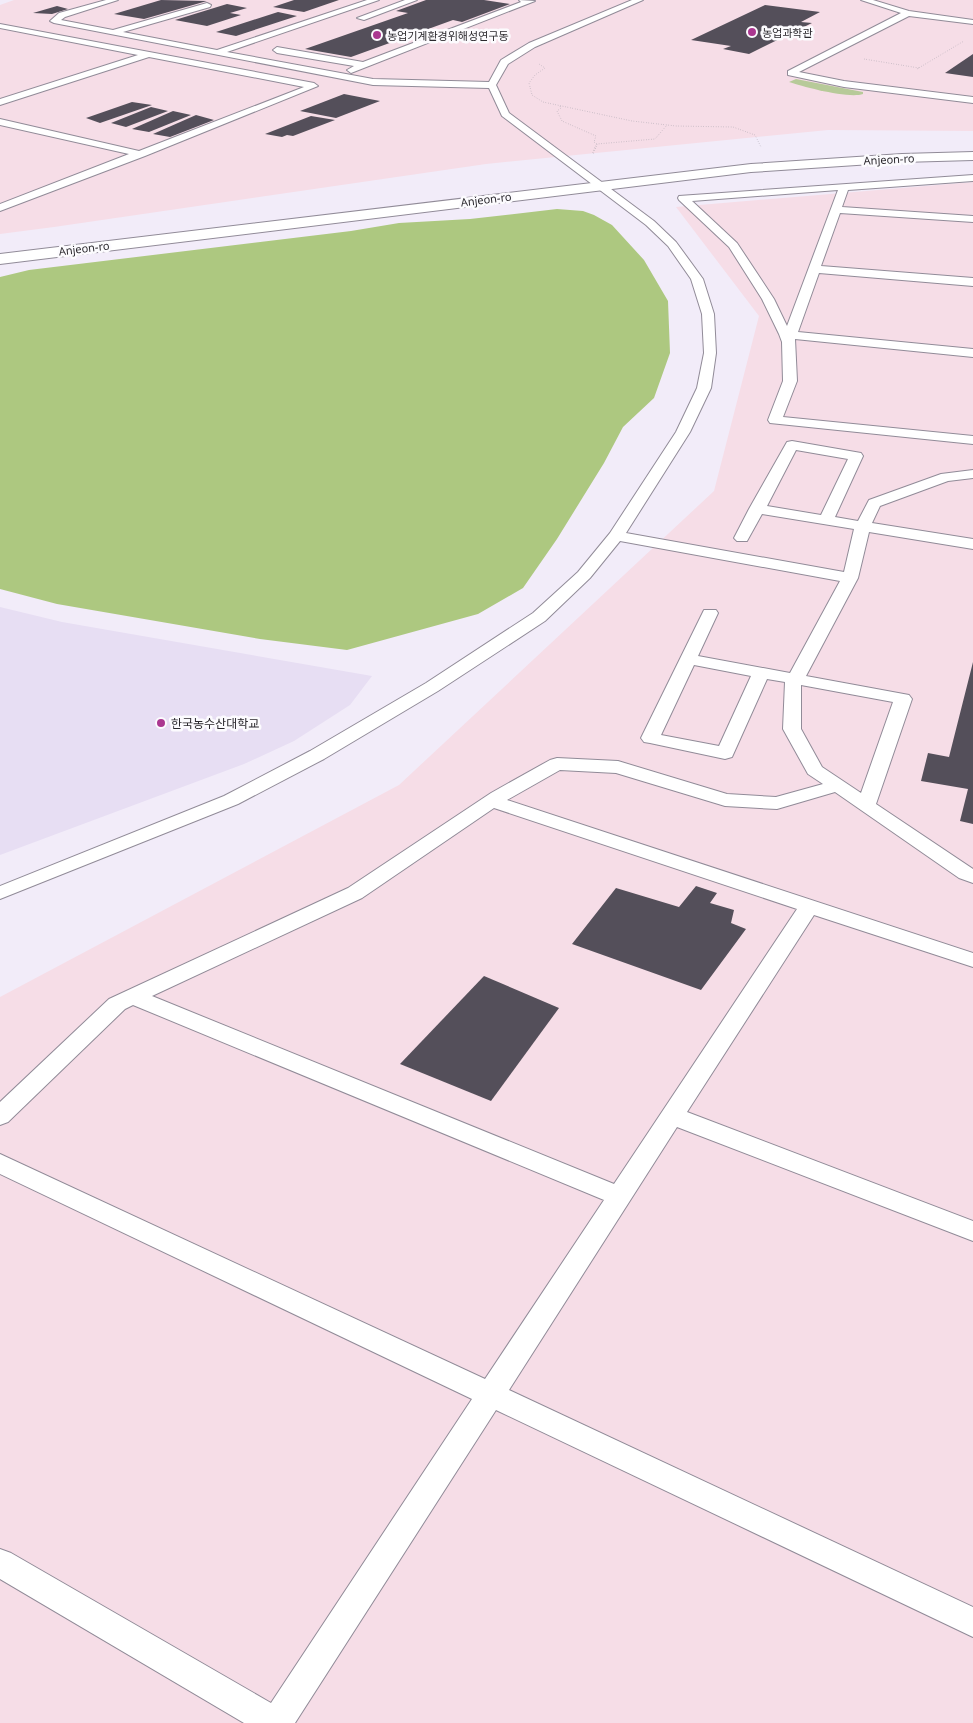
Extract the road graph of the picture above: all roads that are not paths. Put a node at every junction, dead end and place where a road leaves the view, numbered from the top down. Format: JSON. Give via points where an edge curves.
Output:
{"nodes":[{"id":1,"x":114,"y":0,"type":"edge"},
{"id":2,"x":375,"y":0,"type":"edge"},
{"id":3,"x":413,"y":0,"type":"edge"},
{"id":4,"x":523,"y":0,"type":"edge"},
{"id":5,"x":639,"y":0,"type":"edge"},
{"id":6,"x":866,"y":0,"type":"edge"},
{"id":7,"x":207,"y":5,"type":"dead end"},
{"id":8,"x":908,"y":13,"type":"junction"},
{"id":9,"x":360,"y":18,"type":"dead end"},
{"id":10,"x":121,"y":21,"type":"dead end"},
{"id":11,"x":973,"y":22,"type":"edge"},
{"id":12,"x":140,"y":24,"type":"junction"},
{"id":13,"x":0,"y":26,"type":"edge"},
{"id":14,"x":159,"y":28,"type":"dead end"},
{"id":15,"x":112,"y":33,"type":"junction"},
{"id":16,"x":226,"y":40,"type":"dead end"},
{"id":17,"x":244,"y":44,"type":"junction"},
{"id":18,"x":177,"y":45,"type":"junction"},
{"id":19,"x":216,"y":52,"type":"junction"},
{"id":20,"x":148,"y":54,"type":"junction"},
{"id":21,"x":364,"y":65,"type":"junction"},
{"id":22,"x":338,"y":75,"type":"junction"},
{"id":23,"x":492,"y":85,"type":"junction"},
{"id":24,"x":973,"y":100,"type":"edge"},
{"id":25,"x":0,"y":102,"type":"edge"},
{"id":26,"x":0,"y":122,"type":"edge"},
{"id":27,"x":973,"y":146,"type":"edge"},
{"id":28,"x":141,"y":154,"type":"junction"},
{"id":29,"x":973,"y":156,"type":"edge"},
{"id":30,"x":973,"y":178,"type":"edge"},
{"id":31,"x":592,"y":180,"type":"junction"},
{"id":32,"x":844,"y":187,"type":"junction"},
{"id":33,"x":0,"y":208,"type":"edge"},
{"id":34,"x":836,"y":210,"type":"junction"},
{"id":35,"x":973,"y":219,"type":"edge"},
{"id":36,"x":0,"y":246,"type":"edge"},
{"id":37,"x":0,"y":259,"type":"edge"},
{"id":38,"x":814,"y":269,"type":"junction"},
{"id":39,"x":973,"y":282,"type":"edge"},
{"id":40,"x":788,"y":337,"type":"junction"},
{"id":41,"x":973,"y":353,"type":"edge"},
{"id":42,"x":973,"y":440,"type":"edge"},
{"id":43,"x":973,"y":474,"type":"edge"},
{"id":44,"x":756,"y":509,"type":"junction"},
{"id":45,"x":826,"y":520,"type":"junction"},
{"id":46,"x":863,"y":526,"type":"junction"},
{"id":47,"x":616,"y":536,"type":"junction"},
{"id":48,"x":742,"y":538,"type":"dead end"},
{"id":49,"x":973,"y":544,"type":"edge"},
{"id":50,"x":850,"y":578,"type":"junction"},
{"id":51,"x":710,"y":613,"type":"dead end"},
{"id":52,"x":688,"y":658,"type":"junction"},
{"id":53,"x":760,"y":672,"type":"junction"},
{"id":54,"x":796,"y":678,"type":"junction"},
{"id":55,"x":837,"y":786,"type":"junction"},
{"id":56,"x":492,"y":801,"type":"junction"},
{"id":57,"x":866,"y":806,"type":"junction"},
{"id":58,"x":973,"y":877,"type":"edge"},
{"id":59,"x":0,"y":893,"type":"edge"},
{"id":60,"x":809,"y":906,"type":"junction"},
{"id":61,"x":973,"y":960,"type":"edge"},
{"id":62,"x":133,"y":997,"type":"junction"},
{"id":63,"x":0,"y":1116,"type":"edge"},
{"id":64,"x":672,"y":1116,"type":"junction"},
{"id":65,"x":0,"y":1163,"type":"edge"},
{"id":66,"x":620,"y":1196,"type":"junction"},
{"id":67,"x":973,"y":1232,"type":"edge"},
{"id":68,"x":490,"y":1394,"type":"junction"},
{"id":69,"x":0,"y":1563,"type":"edge"},
{"id":70,"x":973,"y":1622,"type":"edge"},
{"id":71,"x":276,"y":1723,"type":"edge"}],
"edges":[{"from":1,"to":15,"type":"lane","via":[[62,15],[54,21]]},
{"from":2,"to":17,"type":"lane"},
{"from":3,"to":9,"type":"lane"},
{"from":4,"to":21,"type":"lane","via":[[531,1]]},
{"from":5,"to":23,"type":"lane","via":[[532,45],[504,62]]},
{"from":6,"to":8,"type":"lane"},
{"from":7,"to":12,"type":"lane"},
{"from":8,"to":11,"type":"lane"},
{"from":8,"to":24,"type":"lane","via":[[791,73],[844,84]]},
{"from":10,"to":12,"type":"lane"},
{"from":12,"to":14,"type":"lane"},
{"from":12,"to":15,"type":"lane"},
{"from":13,"to":20,"type":"lane"},
{"from":15,"to":18,"type":"lane"},
{"from":16,"to":17,"type":"lane"},
{"from":17,"to":19,"type":"lane"},
{"from":17,"to":21,"type":"lane"},
{"from":18,"to":19,"type":"lane"},
{"from":18,"to":20,"type":"lane"},
{"from":19,"to":22,"type":"lane"},
{"from":20,"to":25,"type":"lane"},
{"from":20,"to":28,"type":"lane","via":[[314,86]]},
{"from":21,"to":22,"type":"lane"},
{"from":22,"to":23,"type":"lane","via":[[373,82]]},
{"from":23,"to":31,"type":"lane","via":[[505,114]]},
{"from":26,"to":28,"type":"lane"},
{"from":27,"to":31,"type":"street","name":"Anjeon-ro","via":[[785,154]]},
{"from":28,"to":33,"type":"lane"},
{"from":29,"to":31,"type":"street","name":"Anjeon-ro"},
{"from":30,"to":32,"type":"lane"},
{"from":31,"to":36,"type":"street","name":"Anjeon-ro"},
{"from":31,"to":37,"type":"street","name":"Anjeon-ro"},
{"from":31,"to":47,"type":"lane","via":[[650,223],[672,244],[697,278],[708,314],[710,352],[704,388],[683,432]]},
{"from":32,"to":34,"type":"lane"},
{"from":32,"to":40,"type":"lane","via":[[683,198],[733,245]]},
{"from":34,"to":35,"type":"lane"},
{"from":34,"to":38,"type":"lane"},
{"from":38,"to":39,"type":"lane"},
{"from":38,"to":40,"type":"lane"},
{"from":40,"to":41,"type":"lane"},
{"from":40,"to":42,"type":"lane","via":[[790,381],[776,420]]},
{"from":43,"to":46,"type":"lane","via":[[946,476],[874,504]]},
{"from":44,"to":45,"type":"lane"},
{"from":44,"to":45,"type":"lane","via":[[792,445],[856,456]]},
{"from":44,"to":48,"type":"lane"},
{"from":45,"to":46,"type":"lane"},
{"from":46,"to":49,"type":"lane"},
{"from":46,"to":50,"type":"lane"},
{"from":47,"to":50,"type":"lane"},
{"from":47,"to":59,"type":"lane","via":[[584,575],[539,617],[432,687],[317,755],[231,800]]},
{"from":50,"to":54,"type":"lane"},
{"from":51,"to":52,"type":"lane"},
{"from":52,"to":53,"type":"lane"},
{"from":52,"to":53,"type":"lane","via":[[650,738],[725,753]]},
{"from":53,"to":54,"type":"lane"},
{"from":54,"to":55,"type":"lane","via":[[792,686],[792,729],[815,770]]},
{"from":54,"to":57,"type":"lane","via":[[903,699]]},
{"from":55,"to":56,"type":"lane","via":[[777,803],[725,800],[618,767],[557,764]]},
{"from":55,"to":57,"type":"lane"},
{"from":56,"to":60,"type":"lane"},
{"from":56,"to":62,"type":"lane","via":[[355,893]]},
{"from":57,"to":58,"type":"lane"},
{"from":60,"to":61,"type":"lane"},
{"from":60,"to":64,"type":"lane"},
{"from":62,"to":63,"type":"lane","via":[[117,1004]]},
{"from":62,"to":66,"type":"lane"},
{"from":64,"to":66,"type":"lane"},
{"from":64,"to":67,"type":"lane"},
{"from":65,"to":68,"type":"lane"},
{"from":66,"to":68,"type":"lane"},
{"from":68,"to":70,"type":"lane"},
{"from":68,"to":71,"type":"lane"},
{"from":69,"to":71,"type":"lane"}]}
